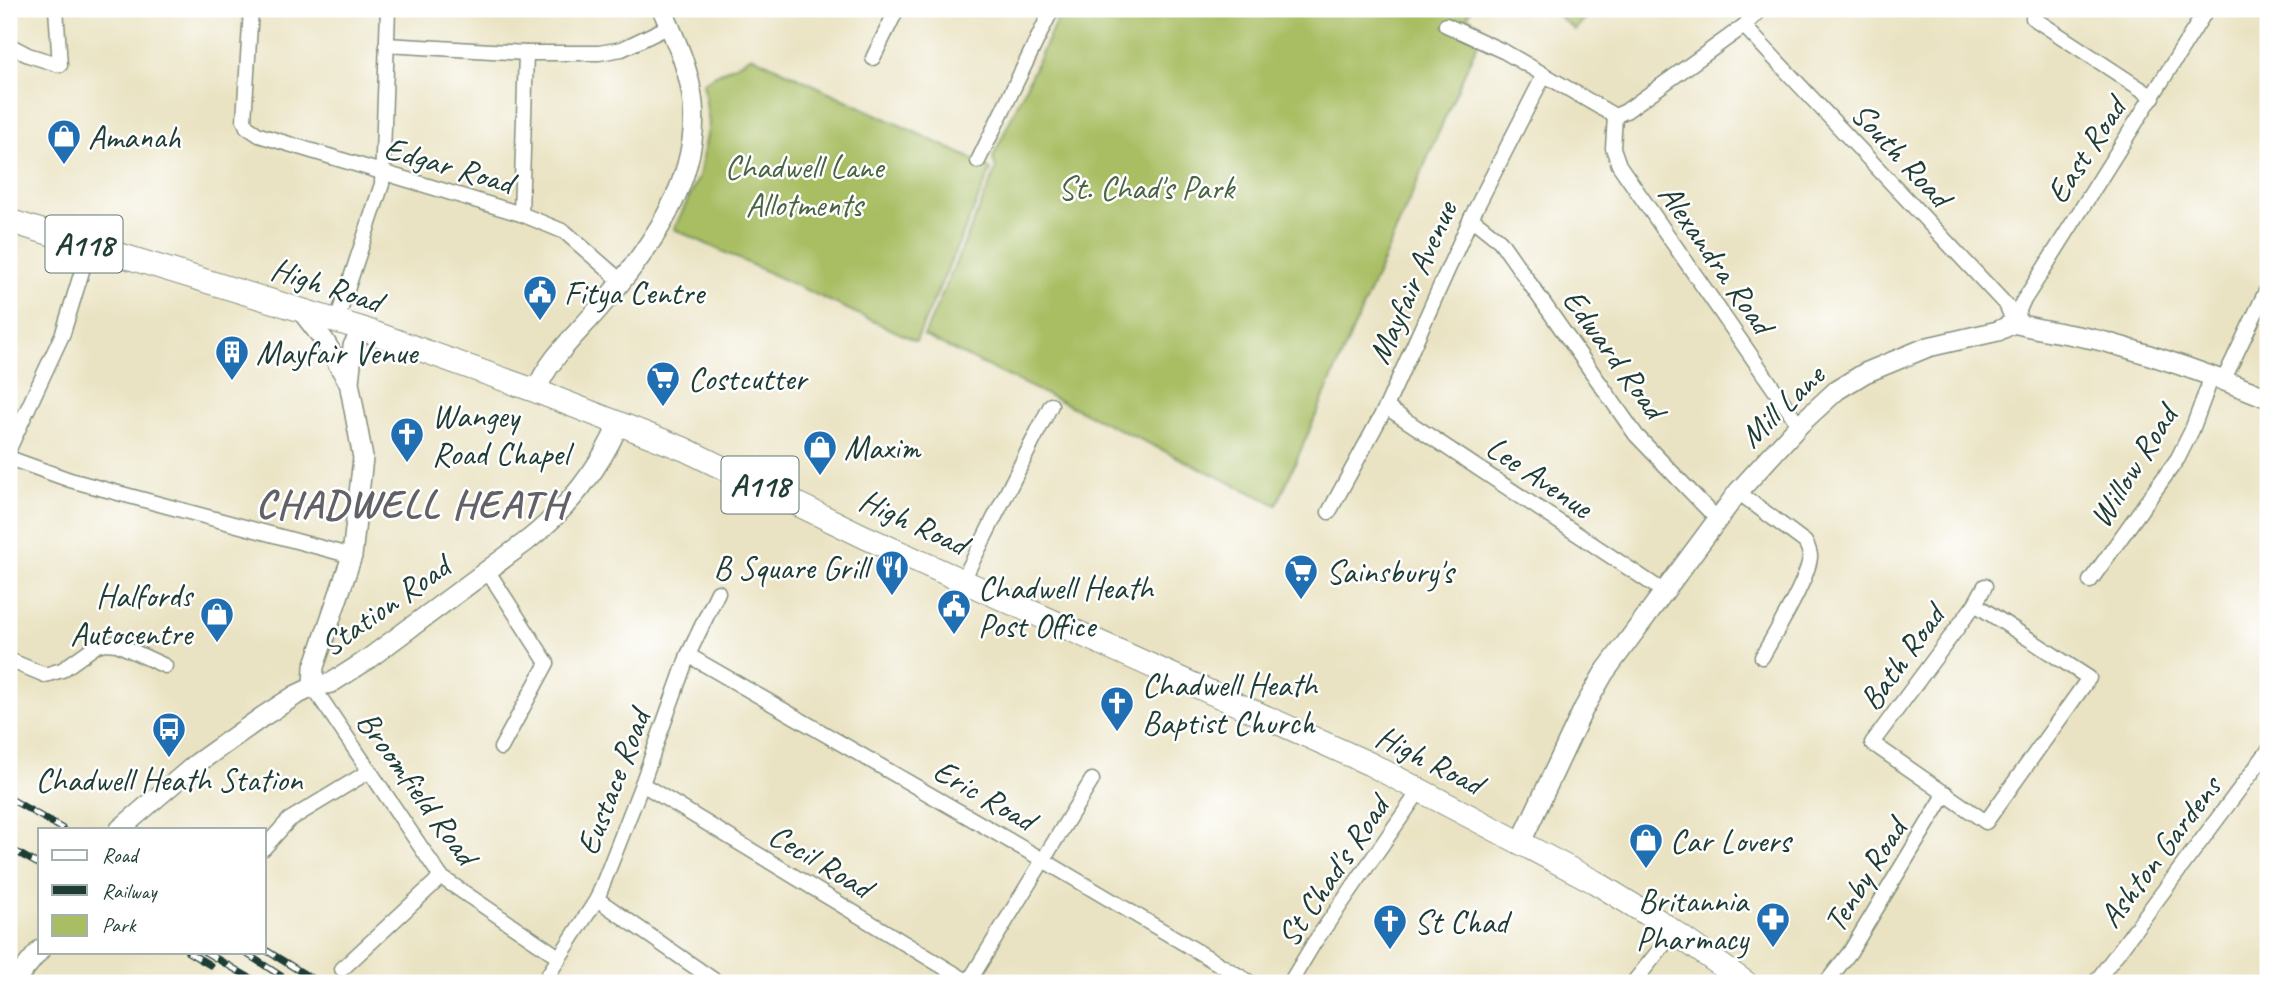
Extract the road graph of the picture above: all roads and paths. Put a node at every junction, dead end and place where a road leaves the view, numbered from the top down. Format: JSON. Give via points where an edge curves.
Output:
{"nodes":[{"id":1,"x":56,"y":9,"type":"edge"},
{"id":2,"x":251,"y":9,"type":"edge"},
{"id":3,"x":388,"y":9,"type":"edge"},
{"id":4,"x":897,"y":9,"type":"edge"},
{"id":5,"x":1052,"y":9,"type":"edge"},
{"id":6,"x":1761,"y":9,"type":"edge"},
{"id":7,"x":2207,"y":9,"type":"edge"},
{"id":8,"x":666,"y":18,"type":"edge"},
{"id":9,"x":2033,"y":18,"type":"dead end"},
{"id":10,"x":1446,"y":25,"type":"dead end"},
{"id":11,"x":1744,"y":26,"type":"junction"},
{"id":12,"x":9,"y":45,"type":"edge"},
{"id":13,"x":386,"y":46,"type":"junction"},
{"id":14,"x":526,"y":53,"type":"junction"},
{"id":15,"x":873,"y":58,"type":"dead end"},
{"id":16,"x":1544,"y":75,"type":"junction"},
{"id":17,"x":2152,"y":97,"type":"junction"},
{"id":18,"x":1615,"y":116,"type":"junction"},
{"id":19,"x":978,"y":161,"type":"dead end"},
{"id":20,"x":382,"y":173,"type":"junction"},
{"id":21,"x":521,"y":214,"type":"junction"},
{"id":22,"x":1471,"y":218,"type":"junction"},
{"id":23,"x":9,"y":221,"type":"edge"},
{"id":24,"x":90,"y":245,"type":"junction"},
{"id":25,"x":621,"y":281,"type":"junction"},
{"id":26,"x":2268,"y":287,"type":"edge"},
{"id":27,"x":300,"y":309,"type":"junction"},
{"id":28,"x":337,"y":320,"type":"junction"},
{"id":29,"x":2014,"y":323,"type":"junction"},
{"id":30,"x":363,"y":329,"type":"junction"},
{"id":31,"x":2218,"y":377,"type":"junction"},
{"id":32,"x":349,"y":382,"type":"junction"},
{"id":33,"x":536,"y":391,"type":"junction"},
{"id":34,"x":2268,"y":398,"type":"edge"},
{"id":35,"x":1051,"y":405,"type":"dead end"},
{"id":36,"x":1386,"y":407,"type":"junction"},
{"id":37,"x":619,"y":423,"type":"junction"},
{"id":38,"x":1799,"y":425,"type":"junction"},
{"id":39,"x":9,"y":449,"type":"edge"},
{"id":40,"x":9,"y":458,"type":"edge"},
{"id":41,"x":1738,"y":492,"type":"junction"},
{"id":42,"x":1329,"y":512,"type":"dead end"},
{"id":43,"x":1717,"y":519,"type":"junction"},
{"id":44,"x":352,"y":556,"type":"junction"},
{"id":45,"x":487,"y":570,"type":"junction"},
{"id":46,"x":962,"y":580,"type":"junction"},
{"id":47,"x":2090,"y":581,"type":"dead end"},
{"id":48,"x":1985,"y":586,"type":"dead end"},
{"id":49,"x":1662,"y":591,"type":"junction"},
{"id":50,"x":718,"y":592,"type":"dead end"},
{"id":51,"x":1975,"y":604,"type":"junction"},
{"id":52,"x":323,"y":642,"type":"junction"},
{"id":53,"x":688,"y":655,"type":"junction"},
{"id":54,"x":1762,"y":657,"type":"dead end"},
{"id":55,"x":9,"y":660,"type":"edge"},
{"id":56,"x":166,"y":666,"type":"dead end"},
{"id":57,"x":349,"y":671,"type":"junction"},
{"id":58,"x":313,"y":687,"type":"junction"},
{"id":59,"x":501,"y":748,"type":"dead end"},
{"id":60,"x":2268,"y":751,"type":"edge"},
{"id":61,"x":368,"y":772,"type":"junction"},
{"id":62,"x":1092,"y":780,"type":"dead end"},
{"id":63,"x":642,"y":784,"type":"junction"},
{"id":64,"x":1420,"y":790,"type":"junction"},
{"id":65,"x":1947,"y":793,"type":"junction"},
{"id":66,"x":121,"y":828,"type":"edge"},
{"id":67,"x":1520,"y":844,"type":"junction"},
{"id":68,"x":266,"y":846,"type":"edge"},
{"id":69,"x":1043,"y":860,"type":"junction"},
{"id":70,"x":440,"y":877,"type":"junction"},
{"id":71,"x":597,"y":899,"type":"junction"},
{"id":72,"x":1674,"y":932,"type":"junction"},
{"id":73,"x":38,"y":952,"type":"edge"},
{"id":74,"x":559,"y":957,"type":"junction"},
{"id":75,"x":342,"y":969,"type":"dead end"},
{"id":76,"x":9,"y":983,"type":"edge"},
{"id":77,"x":543,"y":983,"type":"edge"},
{"id":78,"x":718,"y":983,"type":"edge"},
{"id":79,"x":969,"y":983,"type":"edge"},
{"id":80,"x":1251,"y":983,"type":"edge"},
{"id":81,"x":1290,"y":983,"type":"edge"},
{"id":82,"x":1633,"y":983,"type":"edge"},
{"id":83,"x":1746,"y":983,"type":"edge"},
{"id":84,"x":1826,"y":983,"type":"edge"},
{"id":85,"x":2095,"y":983,"type":"edge"}],
"edges":[{"from":1,"to":12,"type":"street","via":[[60,65]]},
{"from":2,"to":20,"type":"street","name":"Edgar Road","via":[[247,127],[258,135]]},
{"from":3,"to":13,"type":"street"},
{"from":4,"to":15,"type":"street"},
{"from":5,"to":19,"type":"street"},
{"from":6,"to":11,"type":"street"},
{"from":7,"to":17,"type":"street","name":"East Road"},
{"from":8,"to":14,"type":"street","via":[[622,49]]},
{"from":8,"to":25,"type":"street","via":[[685,63],[693,103],[690,155],[658,228]]},
{"from":9,"to":17,"type":"street"},
{"from":10,"to":16,"type":"street","via":[[1505,51]]},
{"from":11,"to":18,"type":"street"},
{"from":11,"to":29,"type":"street","name":"South Road","via":[[2007,306]]},
{"from":13,"to":14,"type":"street"},
{"from":13,"to":20,"type":"street"},
{"from":14,"to":21,"type":"street"},
{"from":16,"to":18,"type":"street"},
{"from":16,"to":22,"type":"street","name":"Mayfair Avenue"},
{"from":17,"to":29,"type":"street","name":"East Road","via":[[2022,303]]},
{"from":18,"to":38,"type":"street","name":"Alexandra Road","via":[[1614,148],[1619,165]]},
{"from":20,"to":21,"type":"street","name":"Edgar Road"},
{"from":20,"to":28,"type":"street"},
{"from":21,"to":25,"type":"street","name":"Edgar Road","via":[[565,232]]},
{"from":22,"to":36,"type":"street","name":"Mayfair Avenue"},
{"from":22,"to":43,"type":"street","name":"Edward Road","via":[[1500,241],[1636,435]]},
{"from":23,"to":24,"type":"main road","name":"High Road","number":"A118"},
{"from":24,"to":27,"type":"main road","name":"High Road","number":"A118"},
{"from":24,"to":39,"type":"street","via":[[62,333]]},
{"from":25,"to":33,"type":"street","via":[[546,370]]},
{"from":26,"to":31,"type":"street","name":"Willow Road"},
{"from":27,"to":28,"type":"main road","name":"High Road","number":"A118"},
{"from":27,"to":32,"type":"street"},
{"from":28,"to":30,"type":"main road","name":"High Road","number":"A118"},
{"from":29,"to":31,"type":"street","via":[[2108,343]]},
{"from":29,"to":38,"type":"street","name":"Mill Lane","via":[[1928,347],[1865,373]]},
{"from":30,"to":32,"type":"street","via":[[353,346]]},
{"from":30,"to":33,"type":"main road","name":"High Road","number":"A118"},
{"from":31,"to":34,"type":"street"},
{"from":31,"to":47,"type":"street","name":"Willow Road","via":[[2178,458]]},
{"from":32,"to":44,"type":"street","via":[[363,458]]},
{"from":33,"to":37,"type":"main road","name":"High Road","number":"A118"},
{"from":35,"to":46,"type":"street"},
{"from":36,"to":42,"type":"street","name":"Mayfair Avenue"},
{"from":36,"to":49,"type":"street","name":"Lee Avenue"},
{"from":37,"to":45,"type":"street","name":"Station Road","via":[[605,452],[564,509]]},
{"from":37,"to":46,"type":"main road","name":"High Road","number":"A118","via":[[696,454]]},
{"from":38,"to":41,"type":"street","name":"Mill Lane"},
{"from":40,"to":44,"type":"street","via":[[71,480]]},
{"from":41,"to":43,"type":"street","name":"Mill Lane"},
{"from":41,"to":54,"type":"street","via":[[1810,549],[1810,560],[1788,610]]},
{"from":43,"to":49,"type":"street","name":"Mill Lane"},
{"from":44,"to":52,"type":"street"},
{"from":45,"to":57,"type":"street","name":"Station Road"},
{"from":45,"to":59,"type":"street","via":[[547,663]]},
{"from":46,"to":64,"type":"main road","name":"High Road","number":"A118"},
{"from":48,"to":51,"type":"street","name":"Bath Road"},
{"from":49,"to":67,"type":"street","name":"Mill Lane","via":[[1584,708]]},
{"from":50,"to":53,"type":"street","name":"Eustace Road"},
{"from":51,"to":65,"type":"street","name":"Bath Road","via":[[1872,743]]},
{"from":51,"to":65,"type":"street","via":[[2089,678],[1986,822]]},
{"from":52,"to":57,"type":"street"},
{"from":52,"to":58,"type":"street"},
{"from":53,"to":63,"type":"street","name":"Eustace Road"},
{"from":53,"to":69,"type":"street","name":"Eric Road"},
{"from":55,"to":56,"type":"street","via":[[45,675],[62,670],[105,643]]},
{"from":57,"to":58,"type":"street","name":"Station Road"},
{"from":58,"to":61,"type":"street","name":"Broomfield Road"},
{"from":58,"to":66,"type":"street","name":"Station Road","via":[[196,764]]},
{"from":60,"to":85,"type":"street","name":"Ashton Gardens"},
{"from":61,"to":68,"type":"street","via":[[289,820]]},
{"from":61,"to":70,"type":"street","name":"Broomfield Road"},
{"from":62,"to":69,"type":"street"},
{"from":63,"to":71,"type":"street","name":"Eustace Road"},
{"from":63,"to":79,"type":"street","name":"Cecil Road"},
{"from":64,"to":67,"type":"main road","name":"High Road","number":"A118"},
{"from":64,"to":81,"type":"street","name":"St Chad's Road"},
{"from":65,"to":84,"type":"street","name":"Tenby Road","via":[[1850,952]]},
{"from":67,"to":72,"type":"main road","name":"High Road","number":"A118","via":[[1595,882]]},
{"from":69,"to":79,"type":"street"},
{"from":69,"to":80,"type":"street","name":"Eric Road"},
{"from":70,"to":74,"type":"street","name":"Broomfield Road"},
{"from":70,"to":75,"type":"street"},
{"from":71,"to":74,"type":"street","name":"Eustace Road"},
{"from":71,"to":78,"type":"street"},
{"from":72,"to":82,"type":"street"},
{"from":72,"to":83,"type":"main road","name":"High Road","number":"A118"},
{"from":73,"to":76,"type":"street"},
{"from":74,"to":77,"type":"street","name":"Eustace Road"}]}
